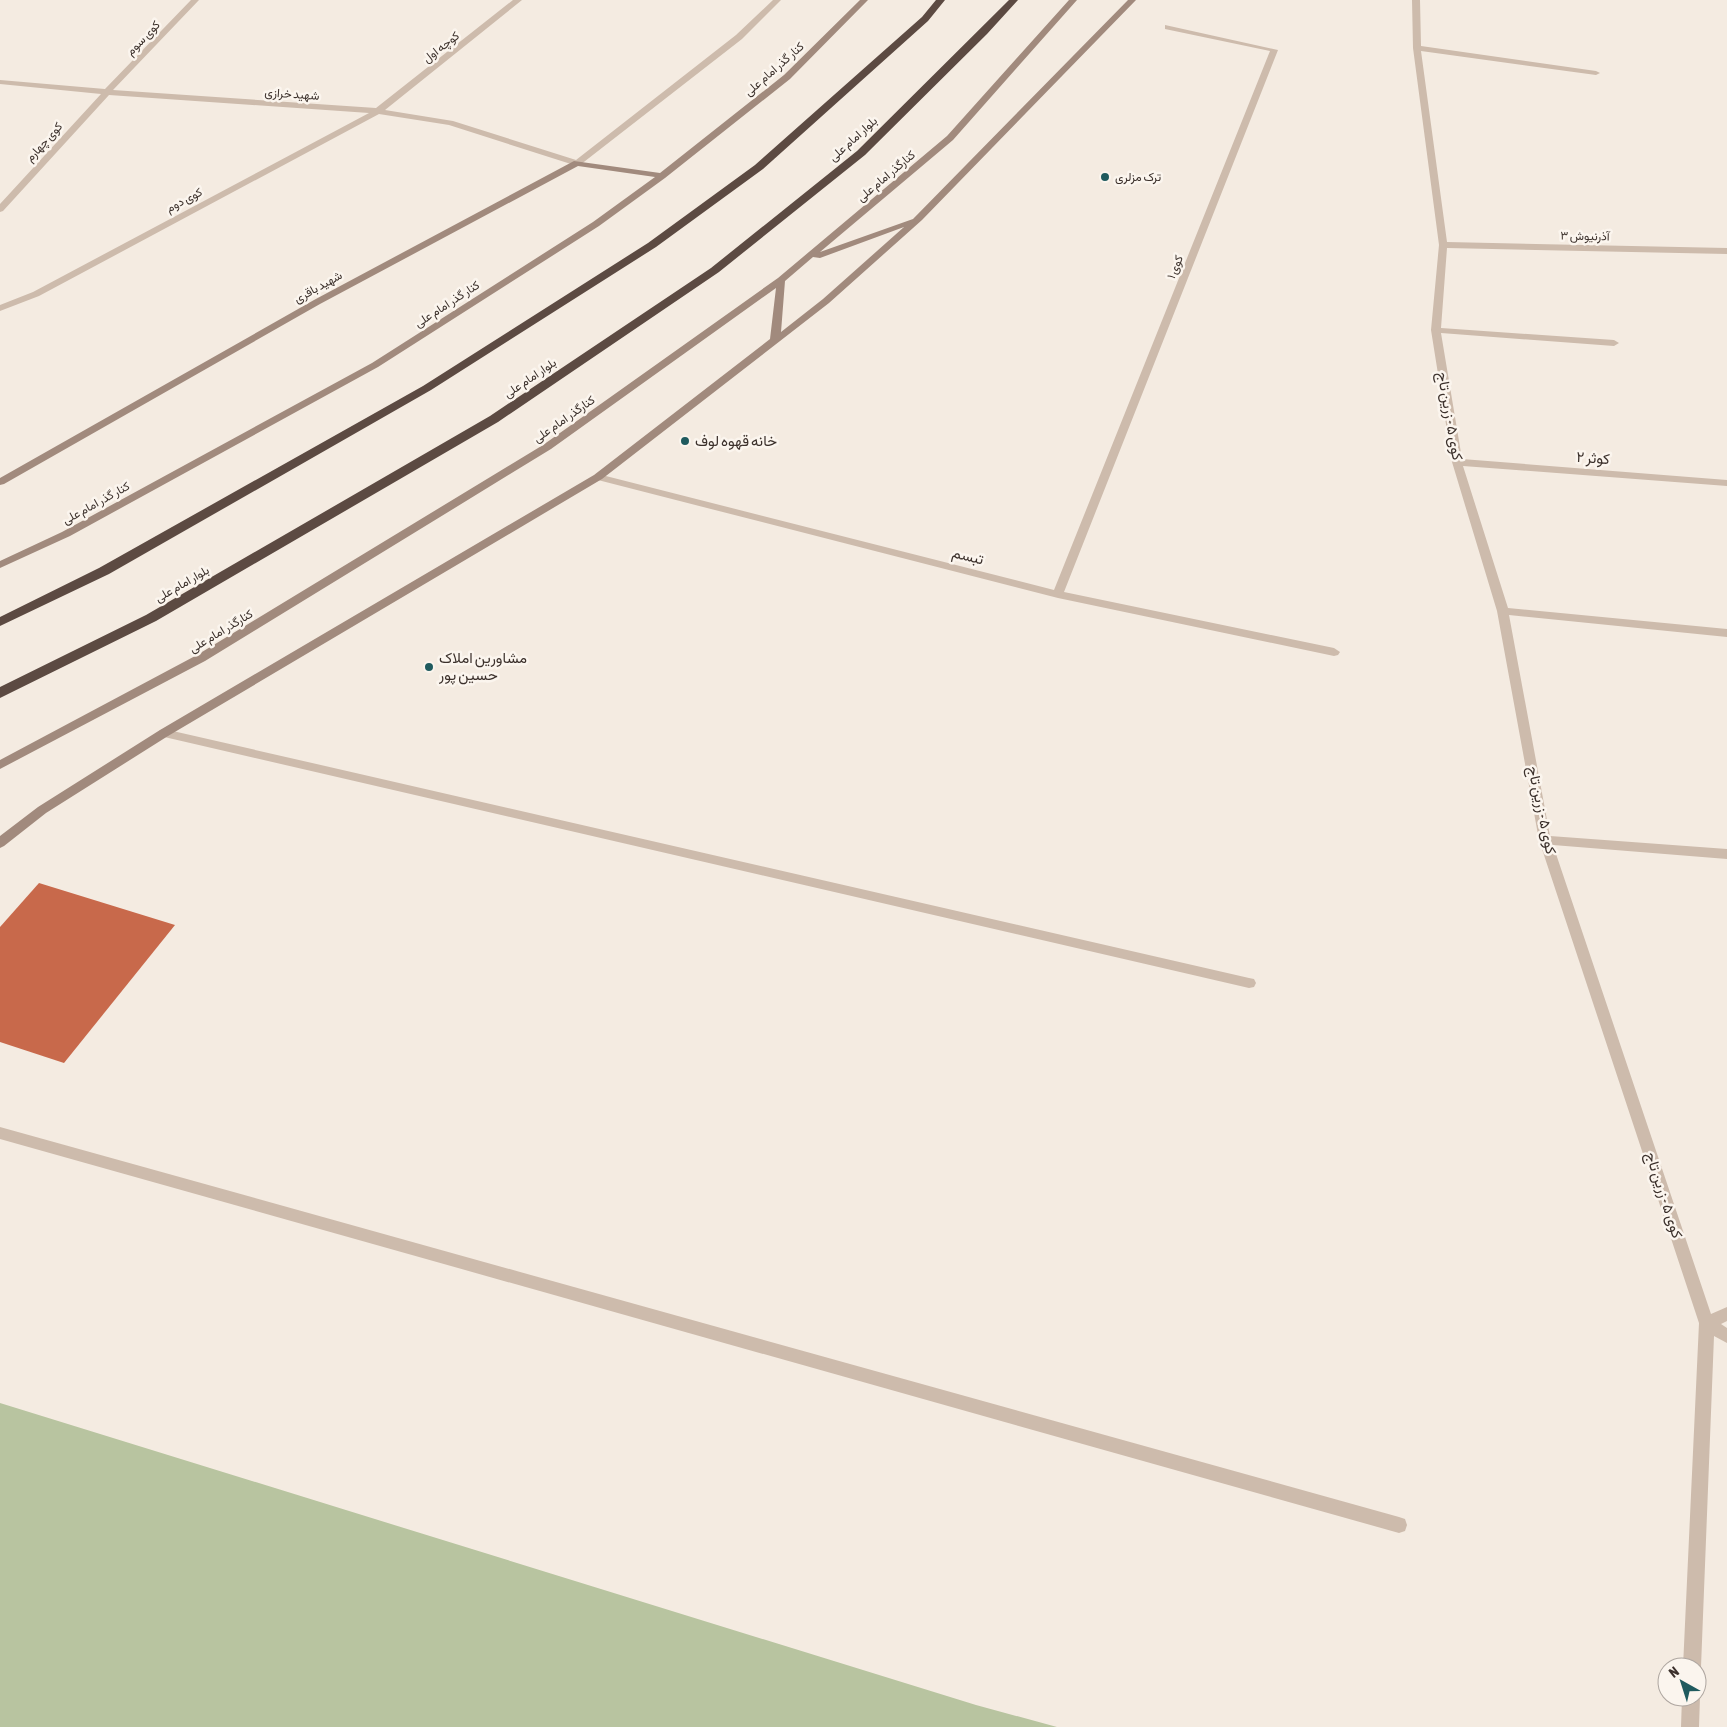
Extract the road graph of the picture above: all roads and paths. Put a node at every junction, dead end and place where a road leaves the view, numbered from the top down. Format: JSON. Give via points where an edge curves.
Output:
{"nodes":[{"id":1,"x":195,"y":0,"type":"edge"},
{"id":2,"x":518,"y":0,"type":"edge"},
{"id":3,"x":777,"y":0,"type":"edge"},
{"id":4,"x":864,"y":0,"type":"edge"},
{"id":5,"x":941,"y":0,"type":"edge"},
{"id":6,"x":1014,"y":0,"type":"edge"},
{"id":7,"x":1074,"y":0,"type":"edge"},
{"id":8,"x":1132,"y":0,"type":"edge"},
{"id":9,"x":1416,"y":0,"type":"edge"},
{"id":10,"x":1168,"y":27,"type":"dead end"},
{"id":11,"x":1417,"y":48,"type":"junction"},
{"id":12,"x":1596,"y":73,"type":"dead end"},
{"id":13,"x":0,"y":82,"type":"edge"},
{"id":14,"x":107,"y":92,"type":"junction"},
{"id":15,"x":378,"y":111,"type":"junction"},
{"id":16,"x":577,"y":163,"type":"junction"},
{"id":17,"x":662,"y":176,"type":"junction"},
{"id":18,"x":0,"y":209,"type":"edge"},
{"id":19,"x":919,"y":218,"type":"junction"},
{"id":20,"x":1443,"y":245,"type":"junction"},
{"id":21,"x":1727,"y":251,"type":"edge"},
{"id":22,"x":808,"y":259,"type":"junction"},
{"id":23,"x":781,"y":280,"type":"junction"},
{"id":24,"x":0,"y":308,"type":"edge"},
{"id":25,"x":1436,"y":330,"type":"junction"},
{"id":26,"x":775,"y":340,"type":"junction"},
{"id":27,"x":1614,"y":343,"type":"dead end"},
{"id":28,"x":1457,"y":462,"type":"junction"},
{"id":29,"x":598,"y":477,"type":"junction"},
{"id":30,"x":0,"y":482,"type":"edge"},
{"id":31,"x":1727,"y":483,"type":"edge"},
{"id":32,"x":0,"y":565,"type":"edge"},
{"id":33,"x":1058,"y":594,"type":"junction"},
{"id":34,"x":1503,"y":611,"type":"junction"},
{"id":35,"x":0,"y":622,"type":"edge"},
{"id":36,"x":1727,"y":633,"type":"edge"},
{"id":37,"x":1334,"y":652,"type":"dead end"},
{"id":38,"x":0,"y":692,"type":"edge"},
{"id":39,"x":164,"y":733,"type":"junction"},
{"id":40,"x":0,"y":765,"type":"edge"},
{"id":41,"x":1546,"y":840,"type":"junction"},
{"id":42,"x":0,"y":843,"type":"edge"},
{"id":43,"x":1727,"y":854,"type":"edge"},
{"id":44,"x":1249,"y":982,"type":"dead end"},
{"id":45,"x":0,"y":1133,"type":"edge"},
{"id":46,"x":1727,"y":1314,"type":"edge"},
{"id":47,"x":1707,"y":1323,"type":"junction"},
{"id":48,"x":1727,"y":1336,"type":"edge"},
{"id":49,"x":1399,"y":1526,"type":"dead end"},
{"id":50,"x":1692,"y":1657,"type":"edge"},
{"id":51,"x":1691,"y":1707,"type":"edge"},
{"id":52,"x":1690,"y":1727,"type":"edge"}],
"edges":[{"from":1,"to":14,"type":"street","name":"کوی سوم"},
{"from":2,"to":15,"type":"street","name":"کوچه اول"},
{"from":3,"to":16,"type":"street","via":[[739,37]]},
{"from":4,"to":17,"type":"main road","name":"کنار گذر امام علی","via":[[787,77]]},
{"from":5,"to":35,"type":"highway","via":[[759,167],[652,245],[428,388],[104,572]]},
{"from":6,"to":38,"type":"highway","name":"بلوار امام علی","via":[[860,153],[715,270],[494,419],[151,618]]},
{"from":7,"to":22,"type":"main road","name":"کنارگذر امام علی","via":[[950,138]]},
{"from":8,"to":19,"type":"main road"},
{"from":9,"to":11,"type":"street","name":"کوی ۵ - زرین تاج"},
{"from":10,"to":33,"type":"street","name":"کوی ۱","via":[[1274,50]]},
{"from":11,"to":12,"type":"street"},
{"from":11,"to":20,"type":"street","name":"کوی ۵ - زرین تاج"},
{"from":13,"to":14,"type":"street","name":"شهید خرازی"},
{"from":14,"to":15,"type":"street","name":"شهید خرازی"},
{"from":14,"to":18,"type":"street","name":"کوی چهارم"},
{"from":15,"to":16,"type":"street","name":"شهید خرازی","via":[[450,123]]},
{"from":15,"to":24,"type":"street","name":"کوی دوم","via":[[36,294]]},
{"from":16,"to":17,"type":"main road"},
{"from":16,"to":30,"type":"main road","name":"شهید باقری","via":[[317,302]]},
{"from":17,"to":32,"type":"main road","name":"کنار گذر امام علی","via":[[596,224],[375,365],[66,534]]},
{"from":19,"to":22,"type":"main road"},
{"from":19,"to":26,"type":"main road","via":[[826,301]]},
{"from":20,"to":21,"type":"street","name":"آذرنیوش ۳"},
{"from":20,"to":25,"type":"street","name":"کوی ۵ - زرین تاج"},
{"from":22,"to":23,"type":"main road","name":"کنارگذر امام علی"},
{"from":23,"to":26,"type":"main road"},
{"from":23,"to":40,"type":"main road","name":"کنارگذر امام علی","via":[[547,447],[201,658]]},
{"from":25,"to":27,"type":"street"},
{"from":25,"to":28,"type":"street","name":"کوی ۵ - زرین تاج"},
{"from":26,"to":29,"type":"main road"},
{"from":28,"to":31,"type":"street","name":"کوثر ۲"},
{"from":28,"to":34,"type":"street","name":"کوی ۵ - زرین تاج"},
{"from":29,"to":33,"type":"street","name":"تبسم"},
{"from":29,"to":39,"type":"main road"},
{"from":33,"to":37,"type":"street","name":"تبسم"},
{"from":34,"to":36,"type":"street"},
{"from":34,"to":41,"type":"street","name":"کوی ۵ - زرین تاج"},
{"from":39,"to":42,"type":"main road","via":[[42,810]]},
{"from":39,"to":44,"type":"street"},
{"from":41,"to":43,"type":"street"},
{"from":41,"to":47,"type":"street","name":"کوی ۵ - زرین تاج"},
{"from":45,"to":49,"type":"street"},
{"from":46,"to":47,"type":"street"},
{"from":47,"to":48,"type":"street"},
{"from":47,"to":50,"type":"street","name":"کوی ۵ - زرین تاج"},
{"from":51,"to":52,"type":"street"}]}
